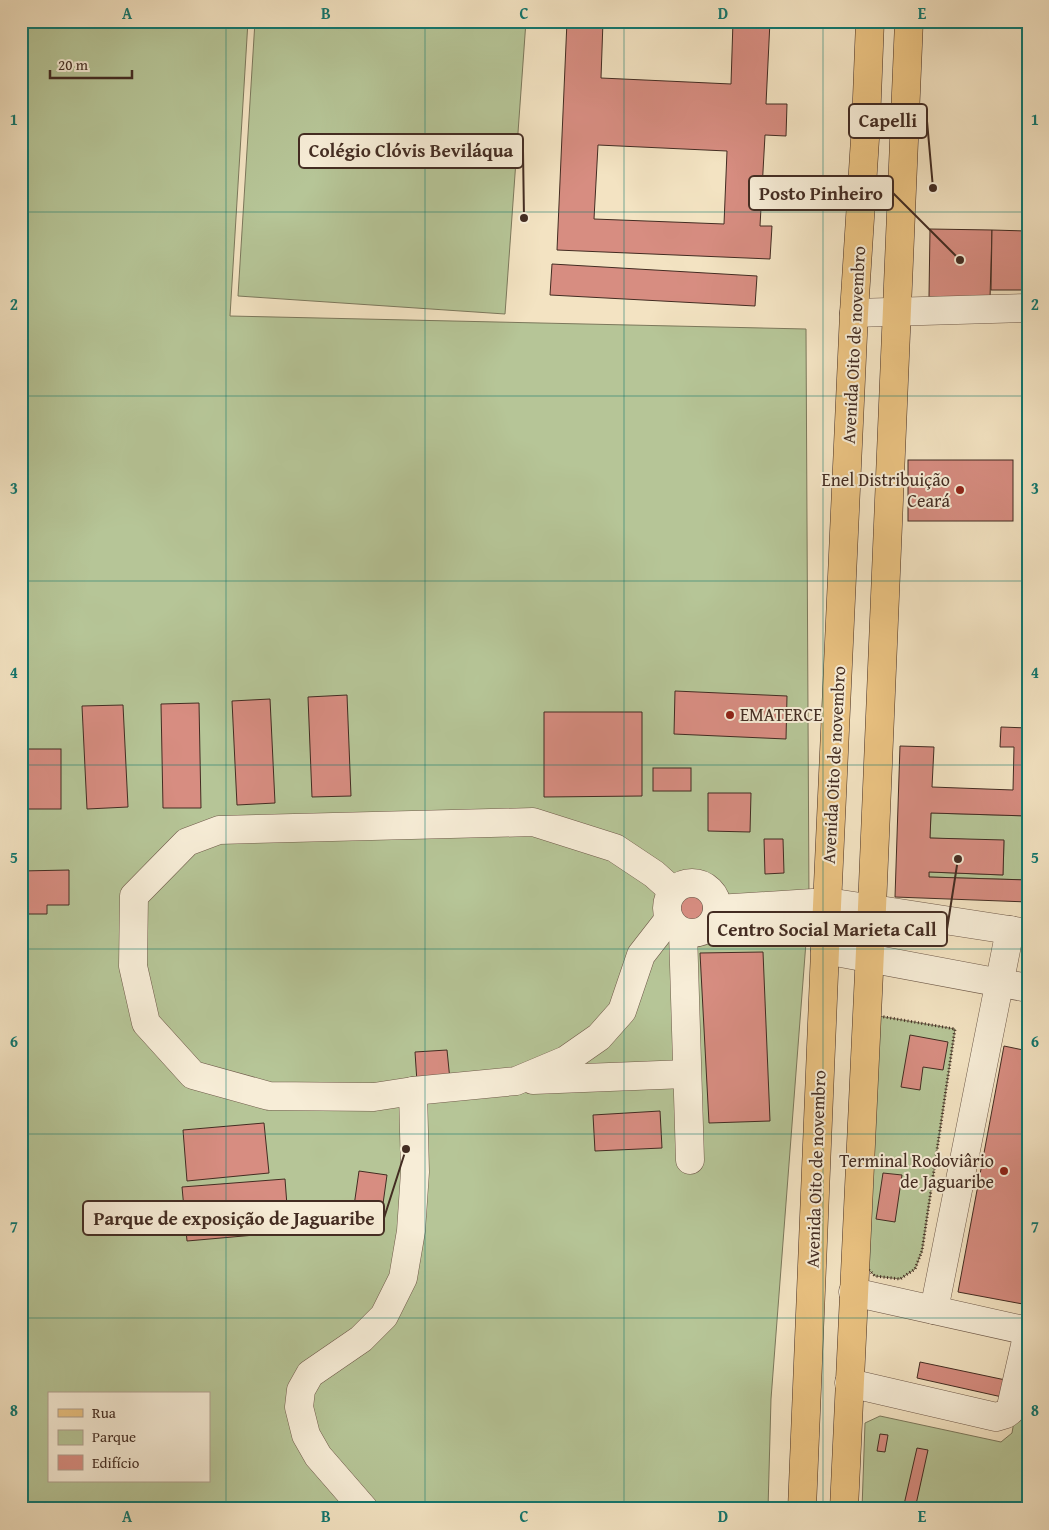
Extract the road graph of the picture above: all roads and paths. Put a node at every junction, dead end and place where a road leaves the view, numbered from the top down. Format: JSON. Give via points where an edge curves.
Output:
{"nodes":[{"id":1,"x":870,"y":21,"type":"edge"},
{"id":2,"x":909,"y":21,"type":"edge"},
{"id":3,"x":1028,"y":308,"type":"edge"},
{"id":4,"x":897,"y":312,"type":"junction"},
{"id":5,"x":854,"y":313,"type":"junction"},
{"id":6,"x":673,"y":891,"type":"junction"},
{"id":7,"x":828,"y":902,"type":"junction"},
{"id":8,"x":872,"y":908,"type":"junction"},
{"id":9,"x":717,"y":909,"type":"junction"},
{"id":10,"x":676,"y":926,"type":"junction"},
{"id":11,"x":1019,"y":931,"type":"edge"},
{"id":12,"x":825,"y":950,"type":"junction"},
{"id":13,"x":868,"y":958,"type":"junction"},
{"id":14,"x":1000,"y":982,"type":"junction"},
{"id":15,"x":1028,"y":988,"type":"edge"},
{"id":16,"x":686,"y":1074,"type":"junction"},
{"id":17,"x":516,"y":1081,"type":"junction"},
{"id":18,"x":414,"y":1090,"type":"junction"},
{"id":19,"x":690,"y":1160,"type":"dead end"},
{"id":20,"x":814,"y":1220,"type":"junction"},
{"id":21,"x":857,"y":1226,"type":"junction"},
{"id":22,"x":915,"y":1269,"type":"joint"},
{"id":23,"x":854,"y":1292,"type":"junction"},
{"id":24,"x":934,"y":1310,"type":"junction"},
{"id":25,"x":1028,"y":1331,"type":"edge"},
{"id":26,"x":849,"y":1383,"type":"junction"},
{"id":27,"x":364,"y":1509,"type":"edge"},
{"id":28,"x":802,"y":1509,"type":"edge"},
{"id":29,"x":844,"y":1509,"type":"edge"}],
"edges":[{"from":1,"to":5,"type":"main road","name":"Avenida Oito de novembro"},
{"from":2,"to":4,"type":"main road"},
{"from":3,"to":4,"type":"street"},
{"from":4,"to":5,"type":"street"},
{"from":4,"to":8,"type":"main road"},
{"from":5,"to":7,"type":"main road","name":"Avenida Oito de novembro"},
{"from":6,"to":9,"type":"street","via":[[682,885],[702,885],[716,899]]},
{"from":6,"to":10,"type":"street","via":[[667,910]]},
{"from":6,"to":18,"type":"street","via":[[615,848],[533,822],[219,830],[187,842],[134,896],[133,966],[146,1023],[193,1075],[269,1096],[374,1097]]},
{"from":7,"to":8,"type":"street"},
{"from":7,"to":9,"type":"street"},
{"from":7,"to":12,"type":"main road","name":"Avenida Oito de novembro"},
{"from":8,"to":11,"type":"street"},
{"from":8,"to":13,"type":"main road"},
{"from":9,"to":10,"type":"street","via":[[716,918],[702,932],[692,934]]},
{"from":10,"to":16,"type":"street"},
{"from":10,"to":17,"type":"street","via":[[641,954],[622,1011],[599,1037],[566,1060]]},
{"from":11,"to":14,"type":"street"},
{"from":12,"to":13,"type":"street"},
{"from":12,"to":20,"type":"main road","name":"Avenida Oito de novembro"},
{"from":13,"to":14,"type":"street"},
{"from":13,"to":21,"type":"main road"},
{"from":14,"to":15,"type":"street"},
{"from":14,"to":24,"type":"street"},
{"from":16,"to":17,"type":"street"},
{"from":16,"to":19,"type":"street"},
{"from":17,"to":18,"type":"street"},
{"from":18,"to":27,"type":"street","via":[[414,1182],[411,1231],[403,1278],[384,1316],[361,1339],[310,1374],[301,1390],[299,1408],[306,1435],[318,1456]]},
{"from":20,"to":21,"type":"main road"},
{"from":20,"to":28,"type":"main road","name":"Avenida Oito de novembro"},
{"from":21,"to":23,"type":"main road"},
{"from":22,"to":22,"type":"path","via":[[900,1279],[875,1276],[866,1267],[873,1015],[955,1029],[922,1251]]},
{"from":23,"to":24,"type":"street"},
{"from":23,"to":26,"type":"main road"},
{"from":24,"to":25,"type":"street"},
{"from":25,"to":26,"type":"street","via":[[1010,1411],[1000,1416]]},
{"from":26,"to":29,"type":"main road"}]}
